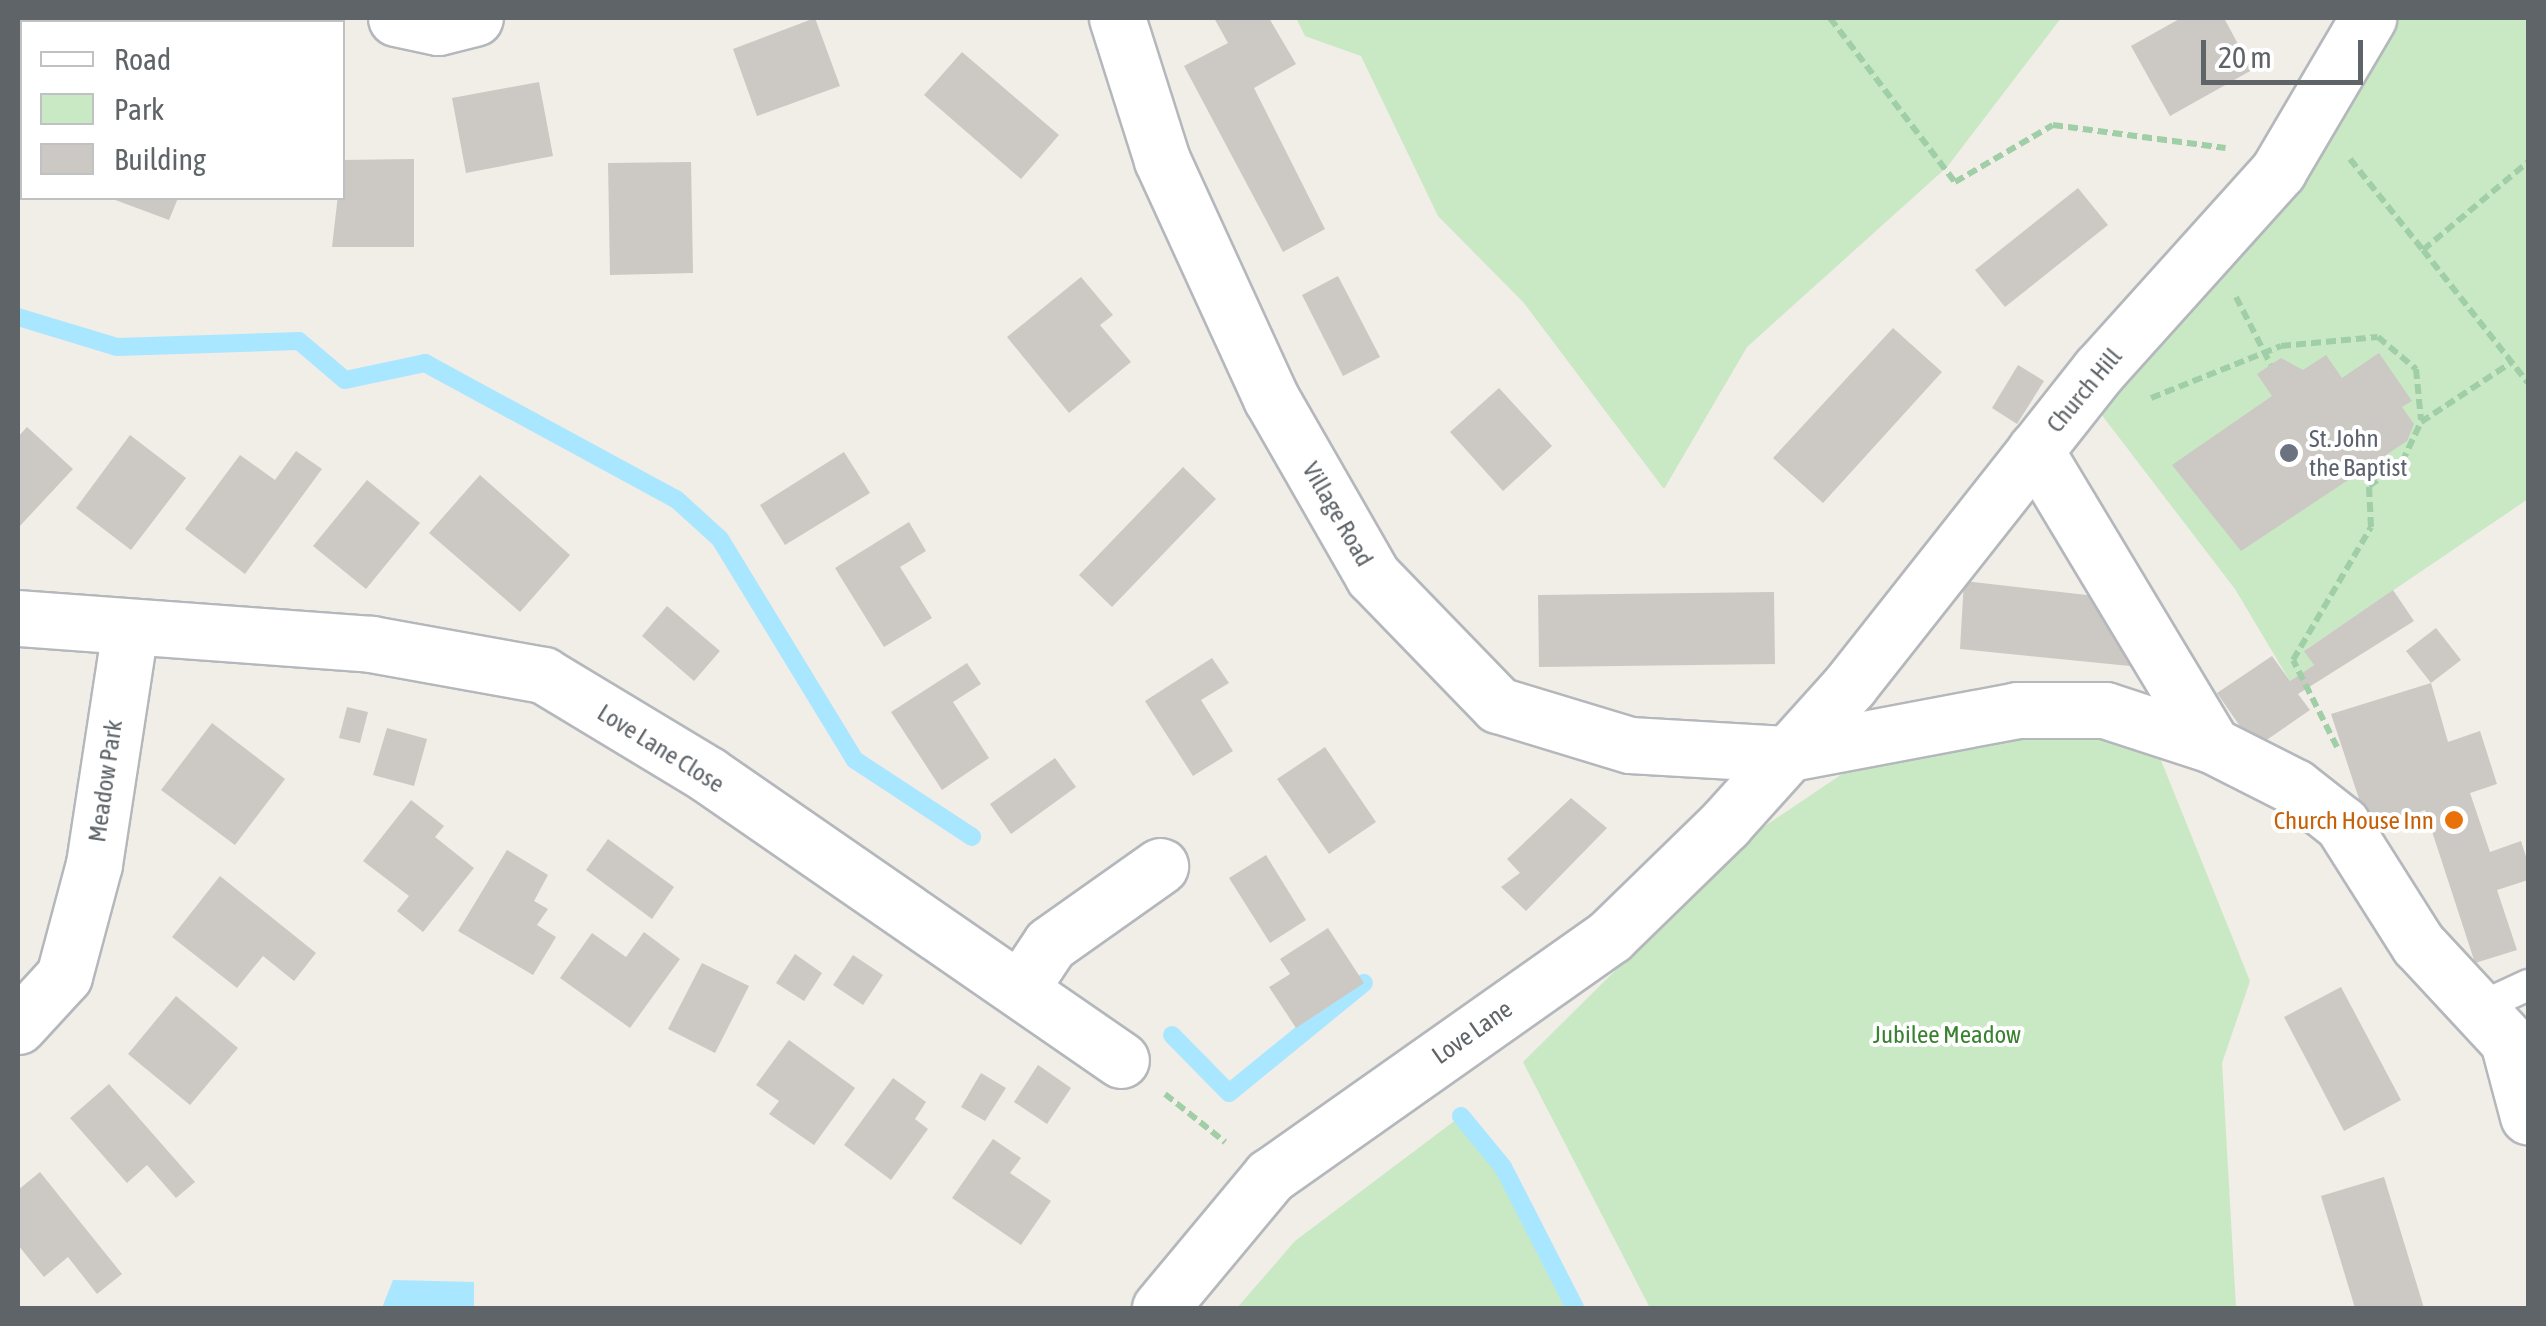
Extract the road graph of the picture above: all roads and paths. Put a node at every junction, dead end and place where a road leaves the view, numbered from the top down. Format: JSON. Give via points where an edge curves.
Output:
{"nodes":[{"id":1,"x":396,"y":18,"type":"edge"},
{"id":2,"x":475,"y":18,"type":"edge"},
{"id":3,"x":1117,"y":18,"type":"edge"},
{"id":4,"x":1830,"y":18,"type":"edge"},
{"id":5,"x":2368,"y":18,"type":"edge"},
{"id":6,"x":2338,"y":145,"type":"dead end"},
{"id":7,"x":2248,"y":151,"type":"dead end"},
{"id":8,"x":2528,"y":162,"type":"edge"},
{"id":9,"x":2424,"y":250,"type":"junction"},
{"id":10,"x":2233,"y":291,"type":"dead end"},
{"id":11,"x":2265,"y":354,"type":"junction"},
{"id":12,"x":2512,"y":362,"type":"junction"},
{"id":13,"x":2270,"y":365,"type":"dead end"},
{"id":14,"x":2528,"y":383,"type":"edge"},
{"id":15,"x":2137,"y":404,"type":"dead end"},
{"id":16,"x":2421,"y":422,"type":"junction"},
{"id":17,"x":2035,"y":450,"type":"junction"},
{"id":18,"x":18,"y":618,"type":"edge"},
{"id":19,"x":130,"y":629,"type":"junction"},
{"id":20,"x":2323,"y":705,"type":"dead end"},
{"id":21,"x":2212,"y":745,"type":"junction"},
{"id":22,"x":1785,"y":754,"type":"junction"},
{"id":23,"x":1160,"y":866,"type":"dead end"},
{"id":24,"x":2528,"y":984,"type":"edge"},
{"id":25,"x":1020,"y":989,"type":"junction"},
{"id":26,"x":2476,"y":1010,"type":"junction"},
{"id":27,"x":18,"y":1026,"type":"edge"},
{"id":28,"x":1121,"y":1060,"type":"joint"},
{"id":29,"x":2528,"y":1116,"type":"edge"},
{"id":30,"x":1270,"y":1176,"type":"junction"},
{"id":31,"x":1160,"y":1308,"type":"edge"}],
"edges":[{"from":1,"to":2,"type":"street","via":[[438,27]]},
{"from":3,"to":22,"type":"street","name":"Village Road","via":[[1162,160],[1271,398],[1373,576],[1498,706],[1630,745]]},
{"from":4,"to":7,"type":"path","via":[[1955,182],[2053,126]]},
{"from":5,"to":17,"type":"street","name":"Church Hill","via":[[2278,171]]},
{"from":6,"to":9,"type":"path"},
{"from":8,"to":9,"type":"path"},
{"from":9,"to":12,"type":"path"},
{"from":10,"to":11,"type":"path"},
{"from":11,"to":13,"type":"path"},
{"from":11,"to":15,"type":"path"},
{"from":11,"to":16,"type":"path","via":[[2323,340],[2393,343],[2423,385]]},
{"from":12,"to":14,"type":"path"},
{"from":12,"to":16,"type":"path"},
{"from":16,"to":20,"type":"path","via":[[2402,462],[2369,486],[2370,527],[2293,660]]},
{"from":17,"to":21,"type":"street"},
{"from":17,"to":22,"type":"street","name":"Church Hill"},
{"from":18,"to":19,"type":"street"},
{"from":19,"to":25,"type":"street","name":"Love Lane Close","via":[[370,644],[542,674],[706,774]]},
{"from":19,"to":27,"type":"street","name":"Meadow Park","via":[[94,864],[64,976]]},
{"from":21,"to":22,"type":"street","name":"Village Road","via":[[2105,710],[2018,710]]},
{"from":21,"to":26,"type":"street","name":"Village Road","via":[[2295,787],[2342,824],[2418,944]]},
{"from":22,"to":30,"type":"street","name":"Love Lane","via":[[1610,936]]},
{"from":23,"to":25,"type":"street","via":[[1050,944]]},
{"from":24,"to":26,"type":"lane"},
{"from":25,"to":28,"type":"street","name":"Love Lane Close"},
{"from":26,"to":29,"type":"street","name":"Village Road","via":[[2508,1041]]},
{"from":28,"to":30,"type":"path"},
{"from":30,"to":31,"type":"street","name":"Love Lane"}]}
